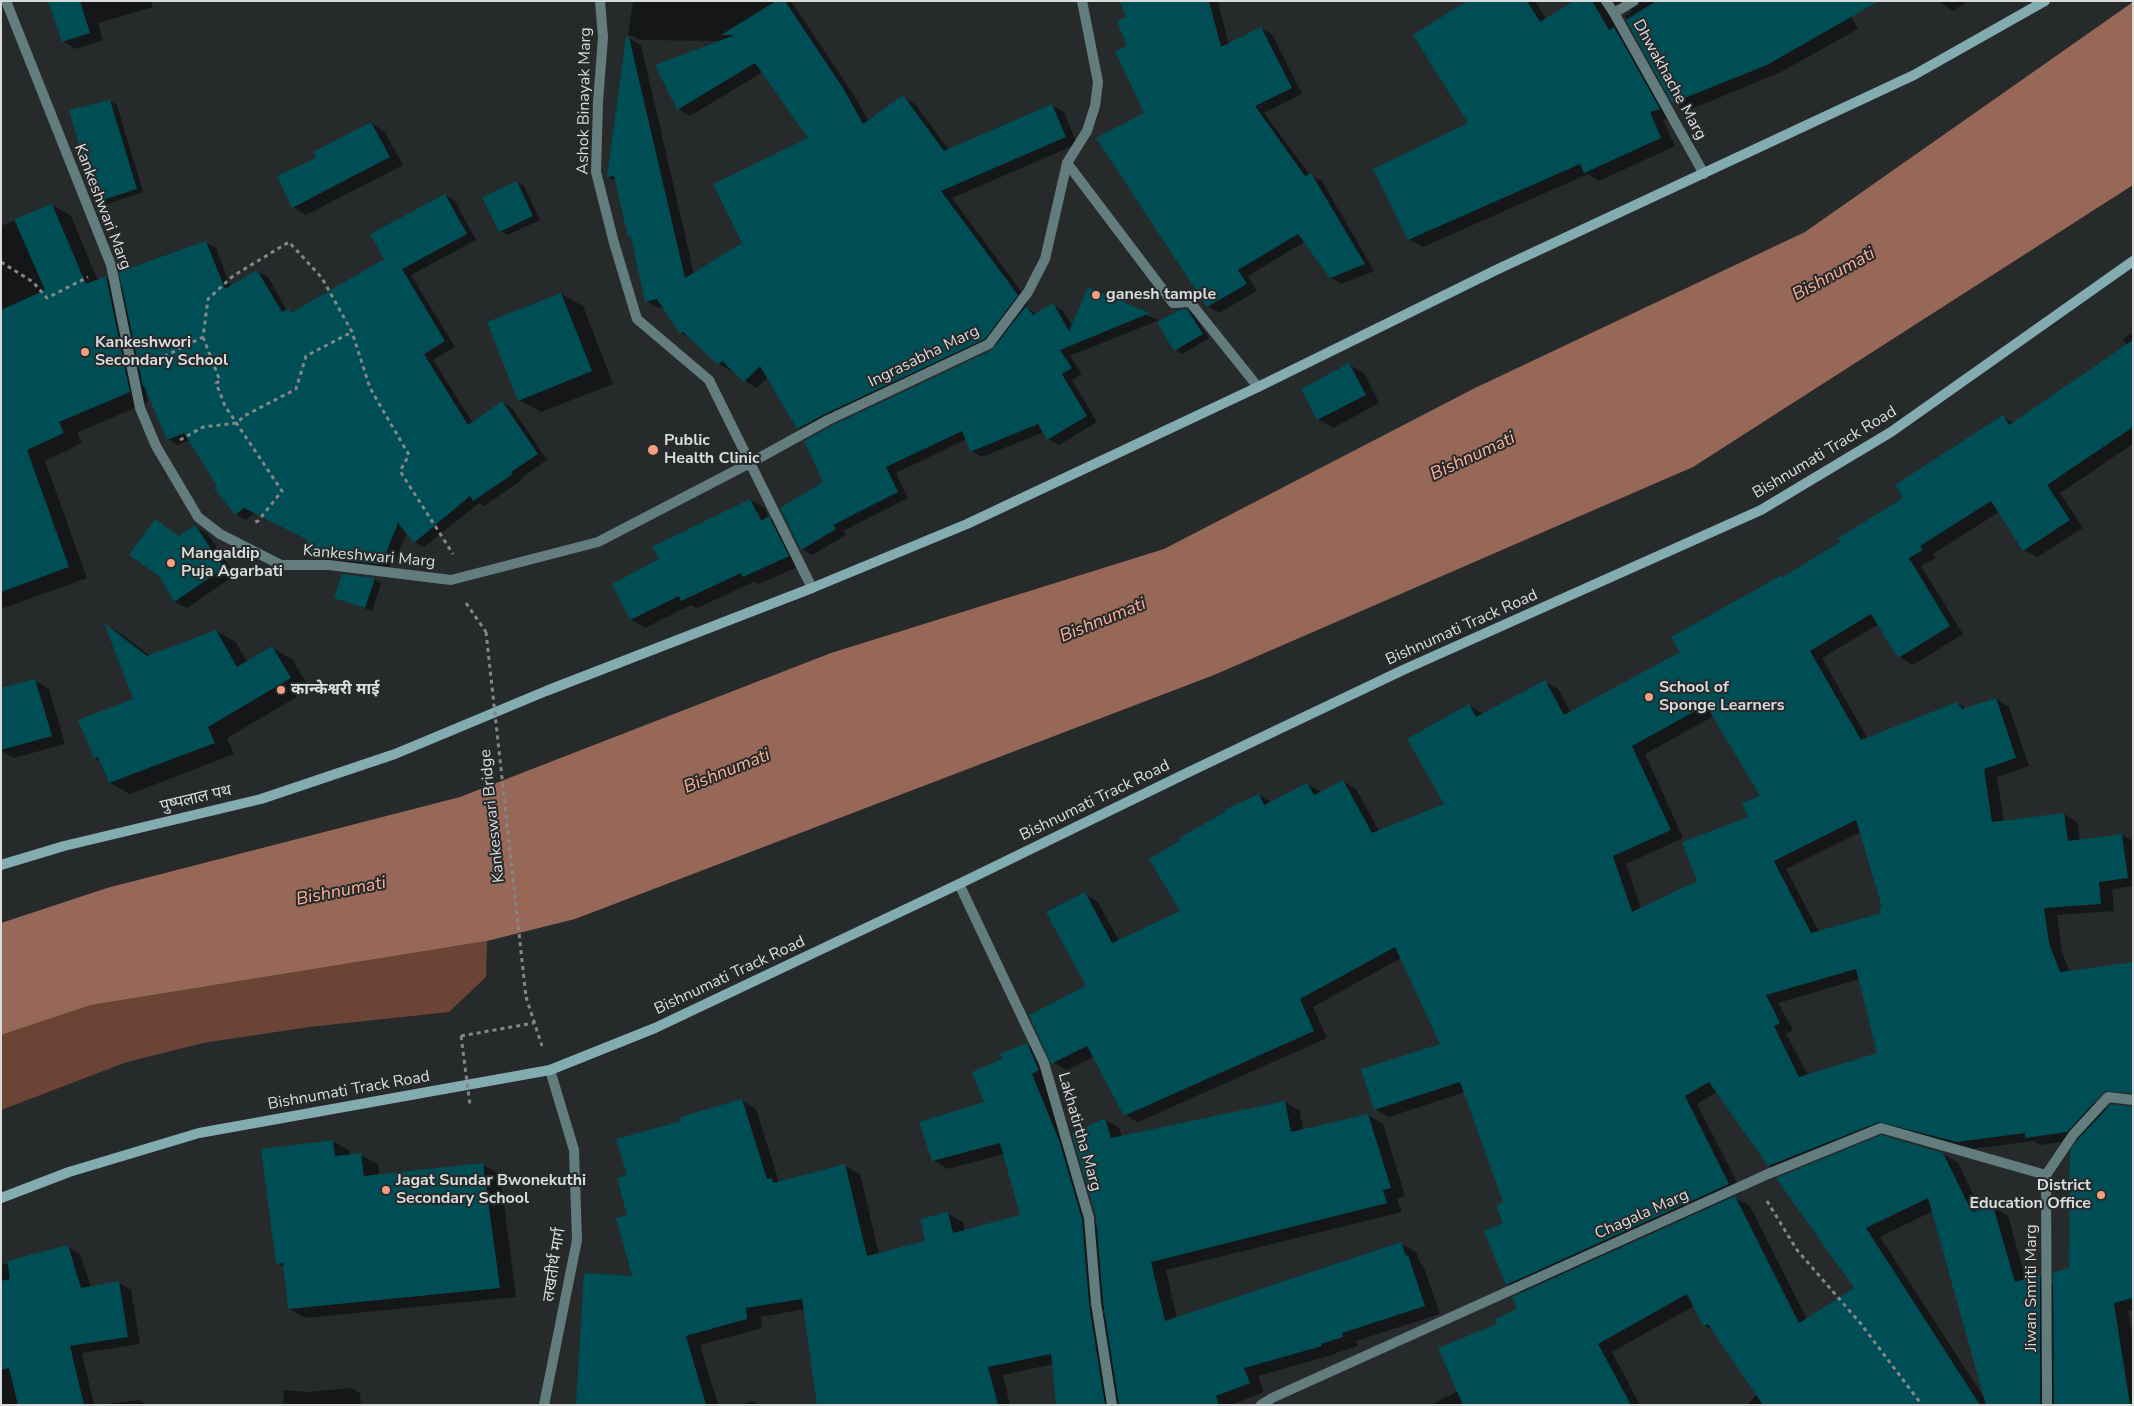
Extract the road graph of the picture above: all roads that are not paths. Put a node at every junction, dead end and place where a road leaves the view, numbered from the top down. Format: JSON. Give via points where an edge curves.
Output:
{"nodes":[{"id":1,"x":6,"y":1,"type":"edge"},
{"id":2,"x":600,"y":1,"type":"edge"},
{"id":3,"x":1082,"y":1,"type":"edge"},
{"id":4,"x":1606,"y":1,"type":"edge"},
{"id":5,"x":1634,"y":1,"type":"edge"},
{"id":6,"x":2045,"y":1,"type":"edge"},
{"id":7,"x":1614,"y":13,"type":"junction"},
{"id":8,"x":1067,"y":164,"type":"junction"},
{"id":9,"x":1704,"y":174,"type":"junction"},
{"id":10,"x":2133,"y":261,"type":"edge"},
{"id":11,"x":1258,"y":387,"type":"junction"},
{"id":12,"x":750,"y":463,"type":"junction"},
{"id":13,"x":812,"y":588,"type":"junction"},
{"id":14,"x":1,"y":865,"type":"edge"},
{"id":15,"x":959,"y":884,"type":"junction"},
{"id":16,"x":550,"y":1070,"type":"junction"},
{"id":17,"x":2133,"y":1100,"type":"edge"},
{"id":18,"x":2046,"y":1175,"type":"junction"},
{"id":19,"x":1,"y":1198,"type":"edge"},
{"id":20,"x":544,"y":1405,"type":"edge"},
{"id":21,"x":1112,"y":1405,"type":"edge"},
{"id":22,"x":1261,"y":1405,"type":"edge"},
{"id":23,"x":2048,"y":1405,"type":"edge"}],
"edges":[{"from":1,"to":12,"type":"street","name":"Kankeshwari Marg","via":[[111,265],[140,408],[198,517],[220,534],[281,565],[329,565],[451,580],[598,542]]},
{"from":2,"to":12,"type":"street","name":"Ashok Binayak Marg","via":[[603,37],[596,172],[637,319],[710,380]]},
{"from":3,"to":8,"type":"street","name":"Ingrasabha Marg","via":[[1098,82],[1088,132]]},
{"from":4,"to":7,"type":"street","name":"Dhwakhache Marg"},
{"from":5,"to":7,"type":"street"},
{"from":6,"to":9,"type":"main road","via":[[1914,74]]},
{"from":7,"to":9,"type":"street","name":"Dhwakhache Marg"},
{"from":8,"to":11,"type":"street","via":[[1173,303],[1190,302]]},
{"from":8,"to":12,"type":"street","name":"Ingrasabha Marg","via":[[1045,259],[1028,292],[989,344],[828,420]]},
{"from":9,"to":11,"type":"main road","via":[[1496,270]]},
{"from":10,"to":15,"type":"main road","name":"Bishnumati Track Road","via":[[1891,432],[1761,510],[1402,670]]},
{"from":11,"to":13,"type":"main road","via":[[967,524]]},
{"from":12,"to":13,"type":"street","name":"Ashok Binayak Marg"},
{"from":13,"to":14,"type":"main road","name":"पुष्पलाल पथ","via":[[546,691],[395,754],[261,799],[64,846]]},
{"from":15,"to":16,"type":"main road","name":"Bishnumati Track Road","via":[[655,1028]]},
{"from":15,"to":21,"type":"street","name":"Lakhatirtha Marg","via":[[1044,1063],[1089,1218],[1096,1303]]},
{"from":16,"to":19,"type":"main road","name":"Bishnumati Track Road","via":[[199,1133],[69,1172]]},
{"from":16,"to":20,"type":"street","name":"लखतीर्थ मार्ग","via":[[574,1150],[577,1240]]},
{"from":17,"to":18,"type":"street","via":[[2108,1097],[2073,1135]]},
{"from":18,"to":22,"type":"street","name":"Chagala Marg","via":[[1881,1128],[1768,1174]]},
{"from":18,"to":23,"type":"street","name":"Jiwan Smriti Marg"}]}
